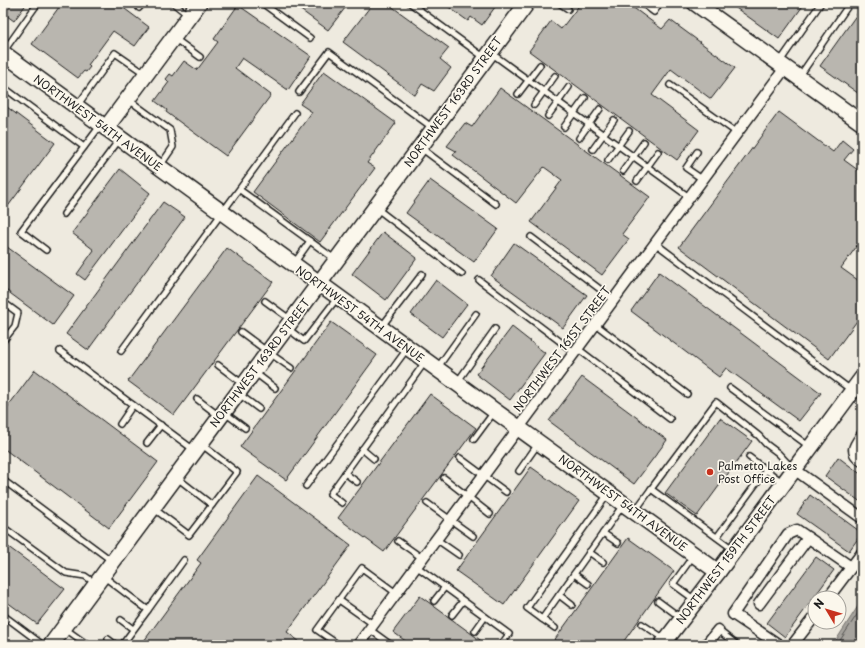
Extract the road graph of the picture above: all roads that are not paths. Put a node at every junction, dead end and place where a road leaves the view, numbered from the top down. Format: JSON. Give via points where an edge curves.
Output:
{"nodes":[{"id":1,"x":38,"y":3,"type":"edge"},
{"id":2,"x":143,"y":3,"type":"edge"},
{"id":3,"x":173,"y":3,"type":"edge"},
{"id":4,"x":199,"y":3,"type":"edge"},
{"id":5,"x":262,"y":3,"type":"edge"},
{"id":6,"x":410,"y":3,"type":"edge"},
{"id":7,"x":527,"y":3,"type":"edge"},
{"id":8,"x":559,"y":3,"type":"edge"},
{"id":9,"x":642,"y":3,"type":"edge"},
{"id":10,"x":660,"y":3,"type":"edge"},
{"id":11,"x":695,"y":3,"type":"edge"},
{"id":12,"x":821,"y":3,"type":"edge"},
{"id":13,"x":850,"y":3,"type":"edge"},
{"id":14,"x":139,"y":8,"type":"dead end"},
{"id":15,"x":568,"y":9,"type":"dead end"},
{"id":16,"x":190,"y":16,"type":"junction"},
{"id":17,"x":174,"y":38,"type":"junction"},
{"id":18,"x":310,"y":38,"type":"dead end"},
{"id":19,"x":3,"y":53,"type":"edge"},
{"id":20,"x":488,"y":56,"type":"junction"},
{"id":21,"x":200,"y":57,"type":"dead end"},
{"id":22,"x":540,"y":65,"type":"dead end"},
{"id":23,"x":782,"y":66,"type":"junction"},
{"id":24,"x":146,"y":75,"type":"junction"},
{"id":25,"x":555,"y":76,"type":"dead end"},
{"id":26,"x":798,"y":77,"type":"junction"},
{"id":27,"x":529,"y":80,"type":"junction"},
{"id":28,"x":670,"y":84,"type":"dead end"},
{"id":29,"x":569,"y":87,"type":"dead end"},
{"id":30,"x":6,"y":89,"type":"dead end"},
{"id":31,"x":544,"y":91,"type":"junction"},
{"id":32,"x":299,"y":92,"type":"dead end"},
{"id":33,"x":518,"y":94,"type":"dead end"},
{"id":34,"x":585,"y":98,"type":"dead end"},
{"id":35,"x":128,"y":99,"type":"junction"},
{"id":36,"x":558,"y":102,"type":"junction"},
{"id":37,"x":534,"y":105,"type":"dead end"},
{"id":38,"x":76,"y":107,"type":"junction"},
{"id":39,"x":600,"y":110,"type":"dead end"},
{"id":40,"x":295,"y":113,"type":"dead end"},
{"id":41,"x":574,"y":113,"type":"junction"},
{"id":42,"x":548,"y":116,"type":"dead end"},
{"id":43,"x":614,"y":120,"type":"dead end"},
{"id":44,"x":862,"y":123,"type":"edge"},
{"id":45,"x":589,"y":124,"type":"junction"},
{"id":46,"x":103,"y":127,"type":"junction"},
{"id":47,"x":564,"y":127,"type":"dead end"},
{"id":48,"x":434,"y":129,"type":"junction"},
{"id":49,"x":629,"y":131,"type":"dead end"},
{"id":50,"x":736,"y":133,"type":"junction"},
{"id":51,"x":603,"y":135,"type":"junction"},
{"id":52,"x":579,"y":138,"type":"dead end"},
{"id":53,"x":120,"y":139,"type":"junction"},
{"id":54,"x":644,"y":142,"type":"dead end"},
{"id":55,"x":618,"y":145,"type":"junction"},
{"id":56,"x":84,"y":147,"type":"junction"},
{"id":57,"x":420,"y":148,"type":"junction"},
{"id":58,"x":593,"y":149,"type":"dead end"},
{"id":59,"x":658,"y":152,"type":"dead end"},
{"id":60,"x":697,"y":152,"type":"dead end"},
{"id":61,"x":633,"y":156,"type":"junction"},
{"id":62,"x":608,"y":160,"type":"dead end"},
{"id":63,"x":159,"y":167,"type":"junction"},
{"id":64,"x":648,"y":167,"type":"junction"},
{"id":65,"x":623,"y":171,"type":"dead end"},
{"id":66,"x":702,"y":179,"type":"junction"},
{"id":67,"x":637,"y":181,"type":"dead end"},
{"id":68,"x":240,"y":190,"type":"junction"},
{"id":69,"x":689,"y":197,"type":"junction"},
{"id":70,"x":496,"y":204,"type":"dead end"},
{"id":71,"x":376,"y":208,"type":"junction"},
{"id":72,"x":64,"y":214,"type":"dead end"},
{"id":73,"x":222,"y":214,"type":"junction"},
{"id":74,"x":531,"y":237,"type":"dead end"},
{"id":75,"x":310,"y":241,"type":"junction"},
{"id":76,"x":655,"y":243,"type":"junction"},
{"id":77,"x":46,"y":250,"type":"dead end"},
{"id":78,"x":336,"y":260,"type":"junction"},
{"id":79,"x":293,"y":265,"type":"junction"},
{"id":80,"x":422,"y":274,"type":"dead end"},
{"id":81,"x":462,"y":274,"type":"dead end"},
{"id":82,"x":479,"y":280,"type":"dead end"},
{"id":83,"x":319,"y":284,"type":"junction"},
{"id":84,"x":338,"y":297,"type":"junction"},
{"id":85,"x":613,"y":299,"type":"junction"},
{"id":86,"x":265,"y":301,"type":"dead end"},
{"id":87,"x":3,"y":302,"type":"edge"},
{"id":88,"x":476,"y":314,"type":"dead end"},
{"id":89,"x":289,"y":324,"type":"junction"},
{"id":90,"x":595,"y":324,"type":"junction"},
{"id":91,"x":381,"y":329,"type":"junction"},
{"id":92,"x":495,"y":329,"type":"dead end"},
{"id":93,"x":241,"y":332,"type":"dead end"},
{"id":94,"x":3,"y":342,"type":"edge"},
{"id":95,"x":408,"y":348,"type":"junction"},
{"id":96,"x":576,"y":350,"type":"junction"},
{"id":97,"x":60,"y":351,"type":"dead end"},
{"id":98,"x":121,"y":351,"type":"dead end"},
{"id":99,"x":268,"y":352,"type":"junction"},
{"id":100,"x":218,"y":365,"type":"dead end"},
{"id":101,"x":431,"y":365,"type":"junction"},
{"id":102,"x":291,"y":368,"type":"dead end"},
{"id":103,"x":254,"y":372,"type":"junction"},
{"id":104,"x":862,"y":378,"type":"edge"},
{"id":105,"x":457,"y":384,"type":"junction"},
{"id":106,"x":274,"y":388,"type":"dead end"},
{"id":107,"x":730,"y":388,"type":"dead end"},
{"id":108,"x":241,"y":389,"type":"junction"},
{"id":109,"x":852,"y":392,"type":"junction"},
{"id":110,"x":687,"y":394,"type":"dead end"},
{"id":111,"x":196,"y":399,"type":"dead end"},
{"id":112,"x":134,"y":405,"type":"junction"},
{"id":113,"x":259,"y":409,"type":"dead end"},
{"id":114,"x":494,"y":411,"type":"junction"},
{"id":115,"x":222,"y":414,"type":"junction"},
{"id":116,"x":670,"y":419,"type":"dead end"},
{"id":117,"x":120,"y":424,"type":"dead end"},
{"id":118,"x":161,"y":425,"type":"junction"},
{"id":119,"x":245,"y":428,"type":"dead end"},
{"id":120,"x":518,"y":428,"type":"junction"},
{"id":121,"x":862,"y":435,"type":"edge"},
{"id":122,"x":474,"y":439,"type":"dead end"},
{"id":123,"x":147,"y":443,"type":"dead end"},
{"id":124,"x":539,"y":443,"type":"junction"},
{"id":125,"x":198,"y":447,"type":"junction"},
{"id":126,"x":811,"y":447,"type":"junction"},
{"id":127,"x":362,"y":449,"type":"junction"},
{"id":128,"x":749,"y":457,"type":"dead end"},
{"id":129,"x":460,"y":458,"type":"dead end"},
{"id":130,"x":374,"y":459,"type":"dead end"},
{"id":131,"x":862,"y":461,"type":"edge"},
{"id":132,"x":766,"y":470,"type":"junction"},
{"id":133,"x":794,"y":470,"type":"junction"},
{"id":134,"x":519,"y":471,"type":"dead end"},
{"id":135,"x":345,"y":473,"type":"junction"},
{"id":136,"x":483,"y":475,"type":"junction"},
{"id":137,"x":175,"y":477,"type":"junction"},
{"id":138,"x":444,"y":478,"type":"dead end"},
{"id":139,"x":3,"y":480,"type":"edge"},
{"id":140,"x":357,"y":482,"type":"dead end"},
{"id":141,"x":784,"y":483,"type":"junction"},
{"id":142,"x":306,"y":486,"type":"dead end"},
{"id":143,"x":651,"y":489,"type":"junction"},
{"id":144,"x":506,"y":492,"type":"dead end"},
{"id":145,"x":609,"y":494,"type":"junction"},
{"id":146,"x":468,"y":496,"type":"junction"},
{"id":147,"x":342,"y":503,"type":"dead end"},
{"id":148,"x":427,"y":503,"type":"dead end"},
{"id":149,"x":212,"y":505,"type":"junction"},
{"id":150,"x":152,"y":508,"type":"junction"},
{"id":151,"x":629,"y":508,"type":"junction"},
{"id":152,"x":490,"y":514,"type":"dead end"},
{"id":153,"x":862,"y":518,"type":"edge"},
{"id":154,"x":450,"y":520,"type":"junction"},
{"id":155,"x":3,"y":527,"type":"edge"},
{"id":156,"x":603,"y":533,"type":"junction"},
{"id":157,"x":473,"y":536,"type":"dead end"},
{"id":158,"x":717,"y":537,"type":"junction"},
{"id":159,"x":808,"y":538,"type":"junction"},
{"id":160,"x":436,"y":539,"type":"junction"},
{"id":161,"x":398,"y":541,"type":"dead end"},
{"id":162,"x":618,"y":543,"type":"dead end"},
{"id":163,"x":734,"y":550,"type":"junction"},
{"id":164,"x":589,"y":552,"type":"junction"},
{"id":165,"x":862,"y":553,"type":"edge"},
{"id":166,"x":459,"y":555,"type":"dead end"},
{"id":167,"x":694,"y":555,"type":"junction"},
{"id":168,"x":184,"y":560,"type":"dead end"},
{"id":169,"x":113,"y":561,"type":"junction"},
{"id":170,"x":419,"y":562,"type":"junction"},
{"id":171,"x":603,"y":562,"type":"dead end"},
{"id":172,"x":851,"y":568,"type":"junction"},
{"id":173,"x":718,"y":572,"type":"junction"},
{"id":174,"x":574,"y":574,"type":"junction"},
{"id":175,"x":99,"y":580,"type":"junction"},
{"id":176,"x":588,"y":584,"type":"dead end"},
{"id":177,"x":445,"y":587,"type":"junction"},
{"id":178,"x":834,"y":590,"type":"edge"},
{"id":179,"x":396,"y":593,"type":"junction"},
{"id":180,"x":558,"y":595,"type":"junction"},
{"id":181,"x":339,"y":600,"type":"junction"},
{"id":182,"x":696,"y":600,"type":"junction"},
{"id":183,"x":434,"y":601,"type":"dead end"},
{"id":184,"x":463,"y":601,"type":"junction"},
{"id":185,"x":658,"y":601,"type":"dead end"},
{"id":186,"x":759,"y":604,"type":"dead end"},
{"id":187,"x":572,"y":605,"type":"dead end"},
{"id":188,"x":148,"y":610,"type":"junction"},
{"id":189,"x":3,"y":615,"type":"edge"},
{"id":190,"x":452,"y":615,"type":"dead end"},
{"id":191,"x":485,"y":617,"type":"junction"},
{"id":192,"x":542,"y":619,"type":"junction"},
{"id":193,"x":682,"y":619,"type":"junction"},
{"id":194,"x":121,"y":620,"type":"dead end"},
{"id":195,"x":642,"y":624,"type":"dead end"},
{"id":196,"x":807,"y":626,"type":"edge"},
{"id":197,"x":371,"y":627,"type":"junction"},
{"id":198,"x":63,"y":628,"type":"junction"},
{"id":199,"x":555,"y":628,"type":"dead end"},
{"id":200,"x":133,"y":629,"type":"junction"},
{"id":201,"x":475,"y":630,"type":"dead end"},
{"id":202,"x":718,"y":630,"type":"joint"},
{"id":203,"x":108,"y":639,"type":"dead end"},
{"id":204,"x":667,"y":643,"type":"edge"},
{"id":205,"x":43,"y":645,"type":"edge"},
{"id":206,"x":51,"y":645,"type":"edge"},
{"id":207,"x":88,"y":645,"type":"edge"},
{"id":208,"x":116,"y":645,"type":"edge"},
{"id":209,"x":122,"y":645,"type":"edge"},
{"id":210,"x":339,"y":645,"type":"edge"},
{"id":211,"x":358,"y":645,"type":"edge"},
{"id":212,"x":391,"y":645,"type":"edge"},
{"id":213,"x":501,"y":645,"type":"edge"},
{"id":214,"x":706,"y":645,"type":"edge"},
{"id":215,"x":736,"y":645,"type":"edge"},
{"id":216,"x":778,"y":645,"type":"edge"},
{"id":217,"x":792,"y":645,"type":"edge"}],
"edges":[{"from":1,"to":19,"type":"lane"},
{"from":2,"to":14,"type":"lane"},
{"from":3,"to":16,"type":"lane"},
{"from":4,"to":16,"type":"street"},
{"from":5,"to":18,"type":"lane"},
{"from":6,"to":20,"type":"lane"},
{"from":7,"to":20,"type":"street","name":"NORTHWEST 163RD STREET"},
{"from":8,"to":15,"type":"lane"},
{"from":9,"to":10,"type":"lane","via":[[654,12]]},
{"from":11,"to":23,"type":"street"},
{"from":12,"to":23,"type":"lane"},
{"from":13,"to":26,"type":"lane"},
{"from":16,"to":17,"type":"street"},
{"from":17,"to":21,"type":"lane"},
{"from":17,"to":24,"type":"street"},
{"from":19,"to":38,"type":"street","name":"NORTHWEST 54TH AVENUE"},
{"from":20,"to":27,"type":"lane"},
{"from":20,"to":48,"type":"street","name":"NORTHWEST 163RD STREET"},
{"from":22,"to":27,"type":"lane"},
{"from":23,"to":26,"type":"street"},
{"from":23,"to":50,"type":"street","name":"NORTHWEST 161ST STREET"},
{"from":24,"to":35,"type":"street"},
{"from":24,"to":38,"type":"lane","via":[[115,53]]},
{"from":25,"to":31,"type":"lane"},
{"from":26,"to":44,"type":"street"},
{"from":27,"to":31,"type":"lane"},
{"from":27,"to":33,"type":"lane"},
{"from":28,"to":50,"type":"lane"},
{"from":29,"to":36,"type":"lane"},
{"from":30,"to":56,"type":"lane"},
{"from":31,"to":36,"type":"lane"},
{"from":31,"to":37,"type":"lane"},
{"from":32,"to":48,"type":"lane","via":[[328,52]]},
{"from":34,"to":41,"type":"lane"},
{"from":35,"to":46,"type":"street"},
{"from":35,"to":63,"type":"lane","via":[[170,130],[173,147]]},
{"from":36,"to":41,"type":"lane"},
{"from":36,"to":42,"type":"lane"},
{"from":38,"to":46,"type":"street","name":"NORTHWEST 54TH AVENUE"},
{"from":39,"to":45,"type":"lane"},
{"from":40,"to":68,"type":"lane"},
{"from":41,"to":45,"type":"lane"},
{"from":41,"to":47,"type":"lane"},
{"from":43,"to":51,"type":"lane"},
{"from":45,"to":51,"type":"lane"},
{"from":45,"to":52,"type":"lane"},
{"from":46,"to":53,"type":"street","name":"NORTHWEST 54TH AVENUE"},
{"from":46,"to":56,"type":"lane"},
{"from":48,"to":57,"type":"street","name":"NORTHWEST 163RD STREET"},
{"from":49,"to":55,"type":"lane"},
{"from":50,"to":66,"type":"street","name":"NORTHWEST 161ST STREET"},
{"from":51,"to":55,"type":"lane"},
{"from":51,"to":58,"type":"lane"},
{"from":53,"to":63,"type":"street","name":"NORTHWEST 54TH AVENUE"},
{"from":53,"to":72,"type":"lane"},
{"from":54,"to":61,"type":"lane"},
{"from":55,"to":61,"type":"lane"},
{"from":55,"to":62,"type":"lane"},
{"from":56,"to":77,"type":"lane","via":[[21,231]]},
{"from":57,"to":70,"type":"lane"},
{"from":57,"to":71,"type":"street","name":"NORTHWEST 163RD STREET"},
{"from":59,"to":64,"type":"lane"},
{"from":60,"to":66,"type":"lane","via":[[686,168]]},
{"from":61,"to":64,"type":"lane"},
{"from":61,"to":65,"type":"lane"},
{"from":63,"to":73,"type":"street","name":"NORTHWEST 54TH AVENUE"},
{"from":64,"to":67,"type":"lane"},
{"from":64,"to":69,"type":"lane"},
{"from":66,"to":69,"type":"street","name":"NORTHWEST 161ST STREET"},
{"from":68,"to":73,"type":"lane"},
{"from":68,"to":75,"type":"lane"},
{"from":69,"to":76,"type":"street","name":"NORTHWEST 161ST STREET"},
{"from":71,"to":78,"type":"street","name":"NORTHWEST 163RD STREET"},
{"from":71,"to":81,"type":"lane"},
{"from":73,"to":79,"type":"street","name":"NORTHWEST 54TH AVENUE"},
{"from":73,"to":98,"type":"lane"},
{"from":74,"to":85,"type":"lane"},
{"from":75,"to":78,"type":"lane"},
{"from":75,"to":79,"type":"lane"},
{"from":76,"to":85,"type":"street","name":"NORTHWEST 161ST STREET"},
{"from":76,"to":109,"type":"lane"},
{"from":78,"to":83,"type":"street","name":"NORTHWEST 163RD STREET"},
{"from":79,"to":83,"type":"street","name":"NORTHWEST 54TH AVENUE"},
{"from":80,"to":91,"type":"lane"},
{"from":82,"to":96,"type":"lane"},
{"from":83,"to":84,"type":"street","name":"NORTHWEST 54TH AVENUE"},
{"from":83,"to":89,"type":"street","name":"NORTHWEST 163RD STREET"},
{"from":84,"to":89,"type":"lane","via":[[304,341]]},
{"from":84,"to":91,"type":"street","name":"NORTHWEST 54TH AVENUE"},
{"from":85,"to":90,"type":"street","name":"NORTHWEST 161ST STREET"},
{"from":86,"to":89,"type":"lane"},
{"from":87,"to":94,"type":"lane","via":[[18,312],[15,326]]},
{"from":88,"to":101,"type":"lane"},
{"from":89,"to":99,"type":"street","name":"NORTHWEST 163RD STREET"},
{"from":90,"to":96,"type":"street","name":"NORTHWEST 161ST STREET"},
{"from":90,"to":110,"type":"lane"},
{"from":91,"to":95,"type":"street","name":"NORTHWEST 54TH AVENUE"},
{"from":92,"to":105,"type":"lane"},
{"from":93,"to":99,"type":"lane"},
{"from":95,"to":101,"type":"street","name":"NORTHWEST 54TH AVENUE"},
{"from":95,"to":142,"type":"lane"},
{"from":96,"to":116,"type":"lane"},
{"from":96,"to":120,"type":"street","name":"NORTHWEST 161ST STREET"},
{"from":97,"to":112,"type":"lane"},
{"from":99,"to":102,"type":"lane"},
{"from":99,"to":103,"type":"street","name":"NORTHWEST 163RD STREET"},
{"from":100,"to":108,"type":"lane"},
{"from":101,"to":105,"type":"street","name":"NORTHWEST 54TH AVENUE"},
{"from":101,"to":127,"type":"lane"},
{"from":103,"to":106,"type":"lane"},
{"from":103,"to":108,"type":"street","name":"NORTHWEST 163RD STREET"},
{"from":104,"to":109,"type":"street","name":"NORTHWEST 159TH STREET"},
{"from":105,"to":114,"type":"street","name":"NORTHWEST 54TH AVENUE"},
{"from":107,"to":126,"type":"lane"},
{"from":108,"to":113,"type":"lane"},
{"from":108,"to":115,"type":"street","name":"NORTHWEST 163RD STREET"},
{"from":109,"to":126,"type":"street","name":"NORTHWEST 159TH STREET"},
{"from":111,"to":115,"type":"lane"},
{"from":112,"to":117,"type":"lane"},
{"from":112,"to":118,"type":"lane"},
{"from":114,"to":120,"type":"street","name":"NORTHWEST 54TH AVENUE"},
{"from":114,"to":122,"type":"lane"},
{"from":115,"to":119,"type":"lane"},
{"from":115,"to":125,"type":"street","name":"NORTHWEST 163RD STREET"},
{"from":118,"to":123,"type":"lane"},
{"from":118,"to":125,"type":"lane"},
{"from":120,"to":124,"type":"street","name":"NORTHWEST 54TH AVENUE"},
{"from":120,"to":136,"type":"street","name":"NORTHWEST 161ST STREET"},
{"from":121,"to":131,"type":"street","via":[[853,452]]},
{"from":124,"to":134,"type":"lane"},
{"from":124,"to":145,"type":"street","name":"NORTHWEST 54TH AVENUE"},
{"from":125,"to":137,"type":"street","name":"NORTHWEST 163RD STREET"},
{"from":125,"to":149,"type":"lane","via":[[237,472]]},
{"from":126,"to":133,"type":"street","name":"NORTHWEST 159TH STREET"},
{"from":127,"to":130,"type":"lane"},
{"from":127,"to":135,"type":"lane"},
{"from":128,"to":132,"type":"lane"},
{"from":129,"to":136,"type":"lane"},
{"from":132,"to":141,"type":"lane"},
{"from":132,"to":158,"type":"lane"},
{"from":133,"to":141,"type":"street","name":"NORTHWEST 159TH STREET"},
{"from":133,"to":143,"type":"lane","via":[[759,436],[716,402]]},
{"from":133,"to":153,"type":"street"},
{"from":135,"to":140,"type":"lane"},
{"from":135,"to":147,"type":"lane","via":[[330,494]]},
{"from":136,"to":144,"type":"lane"},
{"from":136,"to":146,"type":"street","name":"NORTHWEST 161ST STREET"},
{"from":137,"to":149,"type":"lane"},
{"from":137,"to":150,"type":"street","name":"NORTHWEST 163RD STREET"},
{"from":138,"to":146,"type":"lane"},
{"from":139,"to":169,"type":"lane"},
{"from":141,"to":163,"type":"street","name":"NORTHWEST 159TH STREET"},
{"from":143,"to":151,"type":"lane"},
{"from":143,"to":158,"type":"lane"},
{"from":145,"to":151,"type":"street","name":"NORTHWEST 54TH AVENUE"},
{"from":145,"to":192,"type":"lane","via":[[527,608]]},
{"from":146,"to":152,"type":"lane"},
{"from":146,"to":154,"type":"street","name":"NORTHWEST 161ST STREET"},
{"from":148,"to":154,"type":"lane"},
{"from":149,"to":150,"type":"lane","via":[[189,535]]},
{"from":150,"to":169,"type":"street","name":"NORTHWEST 163RD STREET"},
{"from":151,"to":156,"type":"lane"},
{"from":151,"to":167,"type":"street","name":"NORTHWEST 54TH AVENUE"},
{"from":154,"to":157,"type":"lane"},
{"from":154,"to":160,"type":"street","name":"NORTHWEST 161ST STREET"},
{"from":155,"to":175,"type":"lane","via":[[66,573]]},
{"from":156,"to":162,"type":"lane"},
{"from":156,"to":164,"type":"lane"},
{"from":158,"to":163,"type":"lane"},
{"from":159,"to":172,"type":"street"},
{"from":159,"to":186,"type":"street"},
{"from":159,"to":216,"type":"street","via":[[797,530],[788,534],[733,614]]},
{"from":160,"to":166,"type":"lane"},
{"from":160,"to":170,"type":"street","name":"NORTHWEST 161ST STREET"},
{"from":161,"to":170,"type":"lane"},
{"from":163,"to":173,"type":"street","name":"NORTHWEST 159TH STREET"},
{"from":164,"to":171,"type":"lane"},
{"from":164,"to":174,"type":"lane"},
{"from":165,"to":172,"type":"street"},
{"from":167,"to":173,"type":"street","name":"NORTHWEST 54TH AVENUE"},
{"from":167,"to":182,"type":"lane","via":[[673,584]]},
{"from":168,"to":188,"type":"lane"},
{"from":169,"to":175,"type":"street","name":"NORTHWEST 163RD STREET"},
{"from":170,"to":177,"type":"lane"},
{"from":170,"to":179,"type":"street","name":"NORTHWEST 161ST STREET"},
{"from":172,"to":178,"type":"street"},
{"from":173,"to":182,"type":"street","name":"NORTHWEST 159TH STREET"},
{"from":174,"to":176,"type":"lane"},
{"from":174,"to":180,"type":"lane"},
{"from":175,"to":188,"type":"lane"},
{"from":175,"to":198,"type":"street","name":"NORTHWEST 163RD STREET"},
{"from":177,"to":183,"type":"lane"},
{"from":177,"to":184,"type":"lane"},
{"from":179,"to":181,"type":"lane","via":[[362,568]]},
{"from":179,"to":197,"type":"street","name":"NORTHWEST 161ST STREET"},
{"from":180,"to":187,"type":"lane"},
{"from":180,"to":192,"type":"lane"},
{"from":181,"to":197,"type":"lane"},
{"from":181,"to":210,"type":"lane","via":[[317,630]]},
{"from":182,"to":193,"type":"street","name":"NORTHWEST 159TH STREET"},
{"from":184,"to":190,"type":"lane"},
{"from":184,"to":191,"type":"lane"},
{"from":185,"to":193,"type":"lane"},
{"from":188,"to":200,"type":"lane"},
{"from":189,"to":205,"type":"lane"},
{"from":191,"to":201,"type":"lane"},
{"from":191,"to":213,"type":"lane","via":[[509,634]]},
{"from":192,"to":199,"type":"lane"},
{"from":193,"to":204,"type":"street","name":"NORTHWEST 159TH STREET"},
{"from":194,"to":200,"type":"lane"},
{"from":195,"to":204,"type":"lane"},
{"from":196,"to":217,"type":"street"},
{"from":197,"to":211,"type":"street","name":"NORTHWEST 161ST STREET"},
{"from":197,"to":212,"type":"lane"},
{"from":198,"to":206,"type":"street","name":"NORTHWEST 163RD STREET"},
{"from":198,"to":207,"type":"lane"},
{"from":200,"to":209,"type":"lane"},
{"from":202,"to":214,"type":"street"},
{"from":202,"to":215,"type":"lane"},
{"from":203,"to":208,"type":"lane"}]}
